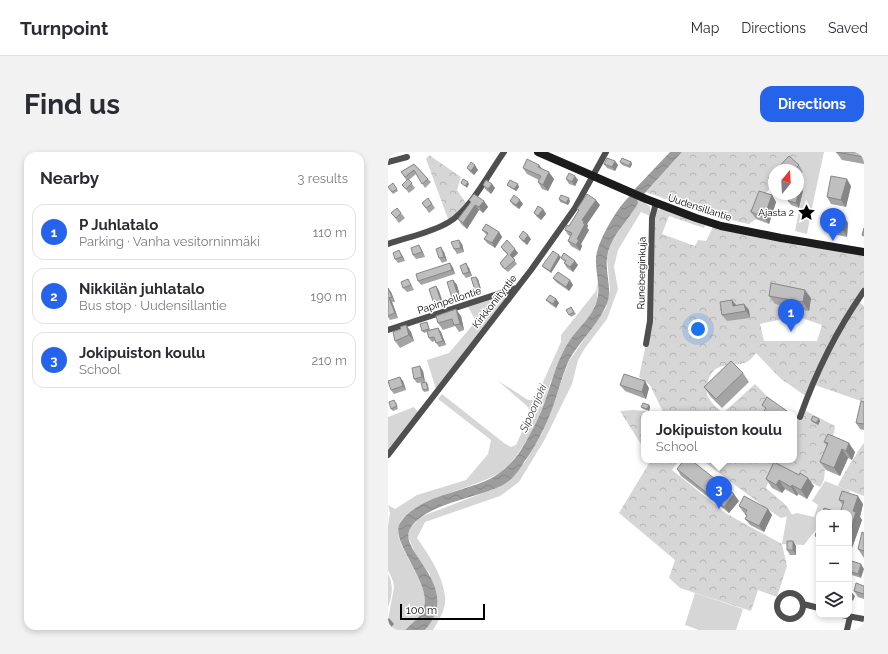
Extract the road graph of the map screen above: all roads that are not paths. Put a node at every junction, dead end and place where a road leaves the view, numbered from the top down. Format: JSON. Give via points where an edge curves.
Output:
{"nodes":[{"id":1,"x":504,"y":152,"type":"edge"},
{"id":2,"x":538,"y":152,"type":"edge"},
{"id":3,"x":606,"y":152,"type":"edge"},
{"id":4,"x":406,"y":157,"type":"dead end"},
{"id":5,"x":388,"y":162,"type":"edge"},
{"id":6,"x":594,"y":176,"type":"junction"},
{"id":7,"x":656,"y":203,"type":"junction"},
{"id":8,"x":388,"y":244,"type":"edge"},
{"id":9,"x":864,"y":252,"type":"edge"},
{"id":10,"x":516,"y":288,"type":"junction"},
{"id":11,"x":864,"y":291,"type":"edge"},
{"id":12,"x":388,"y":330,"type":"edge"},
{"id":13,"x":646,"y":344,"type":"dead end"},
{"id":14,"x":800,"y":417,"type":"dead end"},
{"id":15,"x":388,"y":456,"type":"edge"},
{"id":16,"x":804,"y":604,"type":"junction"},
{"id":17,"x":816,"y":607,"type":"edge"},
{"id":18,"x":852,"y":617,"type":"edge"},
{"id":19,"x":850,"y":618,"type":"edge"},
{"id":20,"x":864,"y":619,"type":"edge"},
{"id":21,"x":847,"y":630,"type":"edge"}],
"edges":[{"from":1,"to":8,"type":"street","via":[[472,198],[454,218],[441,226]]},
{"from":2,"to":6,"type":"street","name":"Uudensillantie"},
{"from":3,"to":6,"type":"street","name":"Kirkkoniityntie"},
{"from":4,"to":5,"type":"street"},
{"from":6,"to":7,"type":"street","name":"Uudensillantie"},
{"from":6,"to":10,"type":"street","name":"Kirkkoniityntie","via":[[575,208]]},
{"from":7,"to":9,"type":"street","name":"Uudensillantie","via":[[721,226]]},
{"from":7,"to":13,"type":"street","name":"Runeberginkuja","via":[[652,218],[650,321]]},
{"from":10,"to":12,"type":"street","name":"Papinpellontie"},
{"from":10,"to":15,"type":"street","name":"Kirkkoniityntie"},
{"from":11,"to":14,"type":"street","via":[[851,308],[824,357]]},
{"from":16,"to":16,"type":"street","via":[[802,612],[795,618],[786,619],[777,609],[779,598],[787,593],[799,596]]},
{"from":16,"to":17,"type":"street"},
{"from":18,"to":20,"type":"street"},
{"from":19,"to":21,"type":"street"}]}
